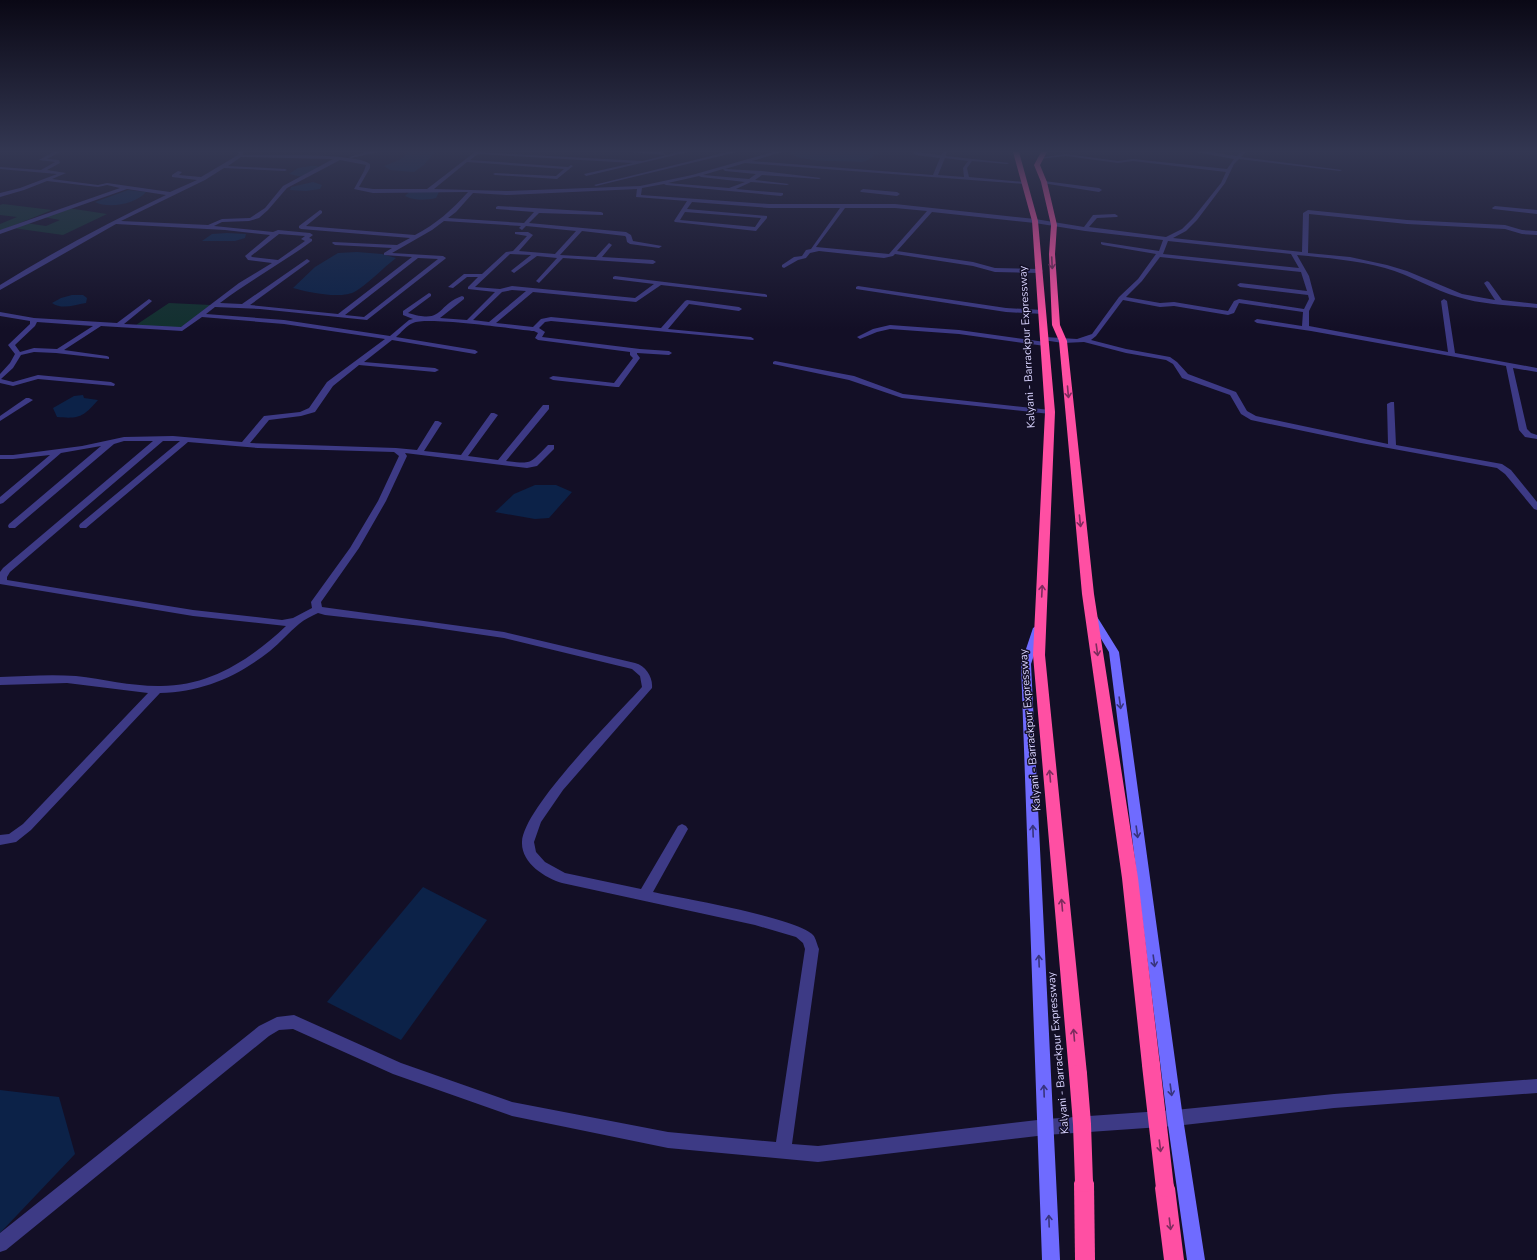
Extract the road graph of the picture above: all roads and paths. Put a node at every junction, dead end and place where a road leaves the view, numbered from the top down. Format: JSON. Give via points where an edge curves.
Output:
{"nodes":[{"id":1,"x":684,"y":210,"type":"edge"},
{"id":2,"x":58,"y":211,"type":"edge"},
{"id":3,"x":140,"y":211,"type":"edge"},
{"id":4,"x":263,"y":211,"type":"edge"},
{"id":5,"x":454,"y":211,"type":"edge"},
{"id":6,"x":541,"y":211,"type":"joint"},
{"id":7,"x":693,"y":211,"type":"edge"},
{"id":8,"x":840,"y":211,"type":"edge"},
{"id":9,"x":930,"y":211,"type":"edge"},
{"id":10,"x":939,"y":211,"type":"edge"},
{"id":11,"x":1033,"y":211,"type":"edge"},
{"id":12,"x":1051,"y":211,"type":"edge"},
{"id":13,"x":1202,"y":211,"type":"edge"},
{"id":14,"x":1524,"y":211,"type":"edge"},
{"id":15,"x":320,"y":212,"type":"dead end"},
{"id":16,"x":1537,"y":212,"type":"edge"},
{"id":17,"x":601,"y":214,"type":"dead end"},
{"id":18,"x":1115,"y":216,"type":"dead end"},
{"id":19,"x":443,"y":219,"type":"junction"},
{"id":20,"x":1036,"y":221,"type":"junction"},
{"id":21,"x":116,"y":222,"type":"junction"},
{"id":22,"x":524,"y":225,"type":"junction"},
{"id":23,"x":1054,"y":225,"type":"junction"},
{"id":24,"x":208,"y":227,"type":"junction"},
{"id":25,"x":318,"y":228,"type":"junction"},
{"id":26,"x":1085,"y":229,"type":"junction"},
{"id":27,"x":580,"y":230,"type":"junction"},
{"id":28,"x":0,"y":232,"type":"edge"},
{"id":29,"x":1537,"y":233,"type":"edge"},
{"id":30,"x":274,"y":234,"type":"junction"},
{"id":31,"x":307,"y":235,"type":"junction"},
{"id":32,"x":416,"y":237,"type":"junction"},
{"id":33,"x":1166,"y":239,"type":"junction"},
{"id":34,"x":335,"y":243,"type":"dead end"},
{"id":35,"x":1103,"y":243,"type":"dead end"},
{"id":36,"x":609,"y":245,"type":"dead end"},
{"id":37,"x":659,"y":246,"type":"dead end"},
{"id":38,"x":397,"y":247,"type":"junction"},
{"id":39,"x":817,"y":250,"type":"junction"},
{"id":40,"x":515,"y":252,"type":"junction"},
{"id":41,"x":893,"y":252,"type":"junction"},
{"id":42,"x":1293,"y":252,"type":"junction"},
{"id":43,"x":536,"y":254,"type":"junction"},
{"id":44,"x":1160,"y":254,"type":"junction"},
{"id":45,"x":1305,"y":254,"type":"junction"},
{"id":46,"x":417,"y":256,"type":"junction"},
{"id":47,"x":559,"y":256,"type":"junction"},
{"id":48,"x":598,"y":258,"type":"junction"},
{"id":49,"x":307,"y":261,"type":"dead end"},
{"id":50,"x":279,"y":262,"type":"junction"},
{"id":51,"x":653,"y":262,"type":"dead end"},
{"id":52,"x":784,"y":266,"type":"dead end"},
{"id":53,"x":1302,"y":270,"type":"junction"},
{"id":54,"x":514,"y":271,"type":"dead end"},
{"id":55,"x":1040,"y":271,"type":"junction"},
{"id":56,"x":483,"y":276,"type":"junction"},
{"id":57,"x":614,"y":278,"type":"dead end"},
{"id":58,"x":539,"y":281,"type":"dead end"},
{"id":59,"x":660,"y":283,"type":"junction"},
{"id":60,"x":1487,"y":283,"type":"dead end"},
{"id":61,"x":1240,"y":285,"type":"dead end"},
{"id":62,"x":451,"y":287,"type":"dead end"},
{"id":63,"x":0,"y":288,"type":"edge"},
{"id":64,"x":858,"y":288,"type":"dead end"},
{"id":65,"x":531,"y":290,"type":"junction"},
{"id":66,"x":500,"y":291,"type":"junction"},
{"id":67,"x":1310,"y":293,"type":"junction"},
{"id":68,"x":429,"y":295,"type":"dead end"},
{"id":69,"x":765,"y":296,"type":"dead end"},
{"id":70,"x":462,"y":298,"type":"dead end"},
{"id":71,"x":1121,"y":298,"type":"junction"},
{"id":72,"x":149,"y":301,"type":"dead end"},
{"id":73,"x":1444,"y":301,"type":"dead end"},
{"id":74,"x":1500,"y":302,"type":"junction"},
{"id":75,"x":214,"y":305,"type":"junction"},
{"id":76,"x":244,"y":306,"type":"junction"},
{"id":77,"x":1537,"y":306,"type":"edge"},
{"id":78,"x":738,"y":309,"type":"dead end"},
{"id":79,"x":1306,"y":311,"type":"junction"},
{"id":80,"x":1043,"y":312,"type":"junction"},
{"id":81,"x":0,"y":314,"type":"edge"},
{"id":82,"x":201,"y":315,"type":"junction"},
{"id":83,"x":339,"y":316,"type":"junction"},
{"id":84,"x":421,"y":319,"type":"junction"},
{"id":85,"x":34,"y":320,"type":"junction"},
{"id":86,"x":434,"y":320,"type":"junction"},
{"id":87,"x":1257,"y":321,"type":"dead end"},
{"id":88,"x":468,"y":322,"type":"junction"},
{"id":89,"x":491,"y":324,"type":"junction"},
{"id":90,"x":98,"y":325,"type":"junction"},
{"id":91,"x":117,"y":326,"type":"junction"},
{"id":92,"x":535,"y":328,"type":"junction"},
{"id":93,"x":1310,"y":329,"type":"junction"},
{"id":94,"x":664,"y":330,"type":"junction"},
{"id":95,"x":860,"y":337,"type":"dead end"},
{"id":96,"x":391,"y":338,"type":"junction"},
{"id":97,"x":751,"y":338,"type":"dead end"},
{"id":98,"x":1084,"y":340,"type":"junction"},
{"id":99,"x":1045,"y":341,"type":"junction"},
{"id":100,"x":1063,"y":341,"type":"junction"},
{"id":101,"x":634,"y":350,"type":"junction"},
{"id":102,"x":56,"y":351,"type":"junction"},
{"id":103,"x":475,"y":352,"type":"dead end"},
{"id":104,"x":669,"y":352,"type":"dead end"},
{"id":105,"x":18,"y":354,"type":"junction"},
{"id":106,"x":1452,"y":354,"type":"junction"},
{"id":107,"x":107,"y":358,"type":"dead end"},
{"id":108,"x":357,"y":363,"type":"junction"},
{"id":109,"x":775,"y":363,"type":"dead end"},
{"id":110,"x":1509,"y":364,"type":"junction"},
{"id":111,"x":435,"y":370,"type":"dead end"},
{"id":112,"x":1537,"y":370,"type":"edge"},
{"id":113,"x":0,"y":377,"type":"edge"},
{"id":114,"x":553,"y":378,"type":"dead end"},
{"id":115,"x":0,"y":380,"type":"edge"},
{"id":116,"x":111,"y":384,"type":"dead end"},
{"id":117,"x":29,"y":400,"type":"dead end"},
{"id":118,"x":1390,"y":404,"type":"dead end"},
{"id":119,"x":546,"y":407,"type":"dead end"},
{"id":120,"x":1050,"y":412,"type":"junction"},
{"id":121,"x":494,"y":415,"type":"dead end"},
{"id":122,"x":0,"y":419,"type":"edge"},
{"id":123,"x":438,"y":423,"type":"dead end"},
{"id":124,"x":1537,"y":437,"type":"edge"},
{"id":125,"x":161,"y":438,"type":"junction"},
{"id":126,"x":187,"y":439,"type":"junction"},
{"id":127,"x":112,"y":442,"type":"junction"},
{"id":128,"x":245,"y":444,"type":"junction"},
{"id":129,"x":551,"y":447,"type":"dead end"},
{"id":130,"x":1392,"y":447,"type":"junction"},
{"id":131,"x":396,"y":450,"type":"junction"},
{"id":132,"x":59,"y":451,"type":"junction"},
{"id":133,"x":419,"y":453,"type":"junction"},
{"id":134,"x":0,"y":457,"type":"edge"},
{"id":135,"x":463,"y":458,"type":"junction"},
{"id":136,"x":500,"y":463,"type":"junction"},
{"id":137,"x":0,"y":501,"type":"edge"},
{"id":138,"x":1537,"y":507,"type":"edge"},
{"id":139,"x":12,"y":526,"type":"dead end"},
{"id":140,"x":83,"y":526,"type":"dead end"},
{"id":141,"x":317,"y":609,"type":"junction"},
{"id":142,"x":1092,"y":615,"type":"junction"},
{"id":143,"x":1041,"y":618,"type":"junction"},
{"id":144,"x":296,"y":621,"type":"junction"},
{"id":145,"x":0,"y":681,"type":"edge"},
{"id":146,"x":158,"y":690,"type":"junction"},
{"id":147,"x":682,"y":829,"type":"dead end"},
{"id":148,"x":0,"y":840,"type":"edge"},
{"id":149,"x":644,"y":896,"type":"junction"},
{"id":150,"x":1537,"y":1086,"type":"edge"},
{"id":151,"x":1175,"y":1118,"type":"junction"},
{"id":152,"x":1156,"y":1119,"type":"junction"},
{"id":153,"x":1046,"y":1126,"type":"junction"},
{"id":154,"x":783,"y":1151,"type":"junction"},
{"id":155,"x":0,"y":1244,"type":"edge"},
{"id":156,"x":1051,"y":1260,"type":"edge"},
{"id":157,"x":1085,"y":1260,"type":"edge"},
{"id":158,"x":1174,"y":1260,"type":"edge"},
{"id":159,"x":1196,"y":1260,"type":"edge"}],
"edges":[{"from":1,"to":7,"type":"street","via":[[676,221],[756,229],[765,217]]},
{"from":2,"to":28,"type":"street"},
{"from":3,"to":21,"type":"street"},
{"from":4,"to":24,"type":"street","via":[[254,218],[222,220]]},
{"from":5,"to":19,"type":"street"},
{"from":6,"to":17,"type":"street"},
{"from":6,"to":22,"type":"street"},
{"from":8,"to":39,"type":"street","via":[[813,248]]},
{"from":9,"to":41,"type":"street"},
{"from":10,"to":20,"type":"street"},
{"from":11,"to":20,"type":"highway","name":"Kalyani - Barrackpur Expressway"},
{"from":12,"to":23,"type":"highway"},
{"from":13,"to":33,"type":"street","via":[[1184,230]]},
{"from":14,"to":16,"type":"street"},
{"from":15,"to":25,"type":"street","via":[[301,226]]},
{"from":18,"to":26,"type":"street","via":[[1095,216]]},
{"from":19,"to":22,"type":"street"},
{"from":19,"to":32,"type":"street"},
{"from":20,"to":23,"type":"street"},
{"from":20,"to":55,"type":"highway","name":"Kalyani - Barrackpur Expressway"},
{"from":21,"to":24,"type":"street"},
{"from":21,"to":63,"type":"street","via":[[22,273]]},
{"from":22,"to":27,"type":"street"},
{"from":22,"to":40,"type":"street","via":[[517,233],[530,235]]},
{"from":23,"to":26,"type":"street"},
{"from":23,"to":100,"type":"highway","one_way":true,"via":[[1052,254],[1056,325]]},
{"from":24,"to":30,"type":"street"},
{"from":25,"to":31,"type":"street"},
{"from":25,"to":32,"type":"street"},
{"from":26,"to":33,"type":"street"},
{"from":27,"to":37,"type":"street","via":[[626,234],[630,242]]},
{"from":27,"to":47,"type":"street"},
{"from":29,"to":45,"type":"street","via":[[1507,227],[1424,223],[1308,212]]},
{"from":30,"to":31,"type":"street","via":[[278,232]]},
{"from":30,"to":50,"type":"street","via":[[248,256],[250,259]]},
{"from":31,"to":50,"type":"street","via":[[310,235],[304,239],[310,240]]},
{"from":32,"to":38,"type":"street"},
{"from":33,"to":42,"type":"street"},
{"from":33,"to":44,"type":"street"},
{"from":34,"to":38,"type":"street"},
{"from":35,"to":44,"type":"street"},
{"from":36,"to":48,"type":"street"},
{"from":38,"to":46,"type":"street","via":[[386,254]]},
{"from":39,"to":41,"type":"street","via":[[884,256]]},
{"from":39,"to":52,"type":"street","via":[[808,250],[804,257],[796,258]]},
{"from":40,"to":43,"type":"street"},
{"from":40,"to":56,"type":"street","via":[[508,253]]},
{"from":41,"to":55,"type":"street","via":[[973,264],[995,270]]},
{"from":42,"to":45,"type":"street"},
{"from":42,"to":53,"type":"street"},
{"from":43,"to":47,"type":"street"},
{"from":43,"to":54,"type":"street"},
{"from":44,"to":53,"type":"street"},
{"from":44,"to":71,"type":"street","via":[[1140,280]]},
{"from":45,"to":74,"type":"street","via":[[1384,266],[1405,272],[1460,296]]},
{"from":46,"to":83,"type":"street"},
{"from":46,"to":83,"type":"street","via":[[443,258],[365,319]]},
{"from":47,"to":48,"type":"street"},
{"from":47,"to":58,"type":"street"},
{"from":48,"to":51,"type":"street"},
{"from":49,"to":76,"type":"street"},
{"from":50,"to":75,"type":"street","via":[[264,269]]},
{"from":53,"to":67,"type":"street"},
{"from":55,"to":80,"type":"highway","name":"Kalyani - Barrackpur Expressway"},
{"from":56,"to":62,"type":"street","via":[[466,275]]},
{"from":56,"to":66,"type":"street","via":[[470,287],[472,290]]},
{"from":57,"to":59,"type":"street"},
{"from":59,"to":65,"type":"street","via":[[636,300]]},
{"from":59,"to":69,"type":"street"},
{"from":60,"to":74,"type":"street"},
{"from":61,"to":67,"type":"street"},
{"from":64,"to":80,"type":"street","via":[[1006,310]]},
{"from":65,"to":66,"type":"street","via":[[512,288]]},
{"from":65,"to":89,"type":"street"},
{"from":66,"to":88,"type":"street"},
{"from":67,"to":79,"type":"street","via":[[1312,301]]},
{"from":68,"to":84,"type":"street","via":[[405,312]]},
{"from":70,"to":86,"type":"street"},
{"from":71,"to":79,"type":"street","via":[[1228,313],[1232,312],[1239,301]]},
{"from":71,"to":98,"type":"street","via":[[1094,334]]},
{"from":72,"to":91,"type":"street"},
{"from":73,"to":106,"type":"street"},
{"from":74,"to":77,"type":"street"},
{"from":75,"to":76,"type":"street"},
{"from":75,"to":82,"type":"street"},
{"from":76,"to":83,"type":"street"},
{"from":78,"to":94,"type":"street","via":[[687,302]]},
{"from":79,"to":93,"type":"street","via":[[1305,326]]},
{"from":80,"to":99,"type":"highway","name":"Kalyani - Barrackpur Expressway"},
{"from":81,"to":85,"type":"street"},
{"from":82,"to":91,"type":"street","via":[[182,329]]},
{"from":82,"to":96,"type":"street","via":[[284,322]]},
{"from":84,"to":86,"type":"street"},
{"from":84,"to":96,"type":"street","via":[[411,321]]},
{"from":85,"to":90,"type":"street"},
{"from":85,"to":105,"type":"street","via":[[33,325],[11,345]]},
{"from":86,"to":88,"type":"street"},
{"from":87,"to":93,"type":"street"},
{"from":88,"to":89,"type":"street"},
{"from":89,"to":92,"type":"street"},
{"from":90,"to":91,"type":"street"},
{"from":90,"to":102,"type":"street"},
{"from":92,"to":94,"type":"street","via":[[543,320],[551,319]]},
{"from":92,"to":101,"type":"street","via":[[542,332],[538,338]]},
{"from":93,"to":106,"type":"street"},
{"from":94,"to":97,"type":"street"},
{"from":95,"to":99,"type":"street","via":[[890,327]]},
{"from":96,"to":103,"type":"street"},
{"from":96,"to":108,"type":"street"},
{"from":98,"to":100,"type":"street"},
{"from":98,"to":130,"type":"street","via":[[1168,358],[1185,376],[1233,394],[1244,412],[1254,418]]},
{"from":99,"to":100,"type":"street"},
{"from":99,"to":120,"type":"highway","name":"Kalyani - Barrackpur Expressway"},
{"from":100,"to":142,"type":"highway","one_way":true,"via":[[1078,507]]},
{"from":101,"to":104,"type":"street"},
{"from":101,"to":114,"type":"street","via":[[633,355],[637,358],[616,385]]},
{"from":102,"to":105,"type":"street","via":[[34,350]]},
{"from":102,"to":107,"type":"street"},
{"from":105,"to":113,"type":"street","via":[[7,372]]},
{"from":106,"to":110,"type":"street"},
{"from":108,"to":111,"type":"street"},
{"from":108,"to":128,"type":"street","via":[[330,384],[312,410],[263,420]]},
{"from":109,"to":120,"type":"street","via":[[851,378],[902,396]]},
{"from":110,"to":112,"type":"street"},
{"from":110,"to":124,"type":"street","via":[[1523,430],[1528,435]]},
{"from":115,"to":116,"type":"street","via":[[13,384],[30,378]]},
{"from":117,"to":122,"type":"street"},
{"from":118,"to":130,"type":"street"},
{"from":119,"to":136,"type":"street"},
{"from":143,"to":120,"type":"highway","name":"Kalyani - Barrackpur Expressway","one_way":true},
{"from":121,"to":135,"type":"street"},
{"from":123,"to":133,"type":"street"},
{"from":125,"to":126,"type":"street"},
{"from":125,"to":127,"type":"street","via":[[124,439]]},
{"from":125,"to":144,"type":"street","via":[[6,570],[2,577],[4,582],[194,613],[282,623]]},
{"from":126,"to":128,"type":"street"},
{"from":126,"to":140,"type":"street"},
{"from":127,"to":132,"type":"street"},
{"from":127,"to":139,"type":"street"},
{"from":128,"to":131,"type":"street"},
{"from":129,"to":136,"type":"street","via":[[530,465]]},
{"from":130,"to":138,"type":"street","via":[[1499,466],[1508,472]]},
{"from":131,"to":133,"type":"street"},
{"from":131,"to":141,"type":"street","via":[[403,456],[382,501],[354,548],[316,602]]},
{"from":132,"to":134,"type":"street"},
{"from":132,"to":137,"type":"street"},
{"from":133,"to":135,"type":"street"},
{"from":135,"to":136,"type":"street"},
{"from":141,"to":144,"type":"street"},
{"from":141,"to":149,"type":"street","via":[[331,613],[504,635],[635,666],[644,672],[647,688],[559,787],[535,821],[528,842],[530,854],[541,866],[562,878]]},
{"from":142,"to":151,"type":"street","one_way":true,"via":[[1114,652]]},
{"from":142,"to":152,"type":"highway","one_way":true,"bridge":true,"via":[[1130,878]]},
{"from":153,"to":143,"type":"street","one_way":true,"via":[[1026,664]]},
{"from":157,"to":143,"type":"highway","name":"Kalyani - Barrackpur Expressway","one_way":true,"bridge":true,"via":[[1082,1124],[1039,655]]},
{"from":144,"to":146,"type":"street","via":[[274,643],[232,672],[216,680],[190,687]]},
{"from":145,"to":146,"type":"street","via":[[74,680]]},
{"from":146,"to":148,"type":"street","via":[[28,827],[12,839]]},
{"from":147,"to":149,"type":"street"},
{"from":149,"to":154,"type":"street","via":[[755,919],[800,933],[808,939],[812,949]]},
{"from":150,"to":151,"type":"street","via":[[1334,1101]]},
{"from":151,"to":152,"type":"street"},
{"from":151,"to":159,"type":"street"},
{"from":152,"to":153,"type":"street"},
{"from":152,"to":158,"type":"highway","one_way":true,"bridge":true},
{"from":153,"to":154,"type":"street","via":[[818,1154]]},
{"from":156,"to":153,"type":"street","one_way":true},
{"from":154,"to":155,"type":"street","via":[[668,1140],[512,1109],[398,1069],[294,1022],[277,1024],[264,1031]]}]}
